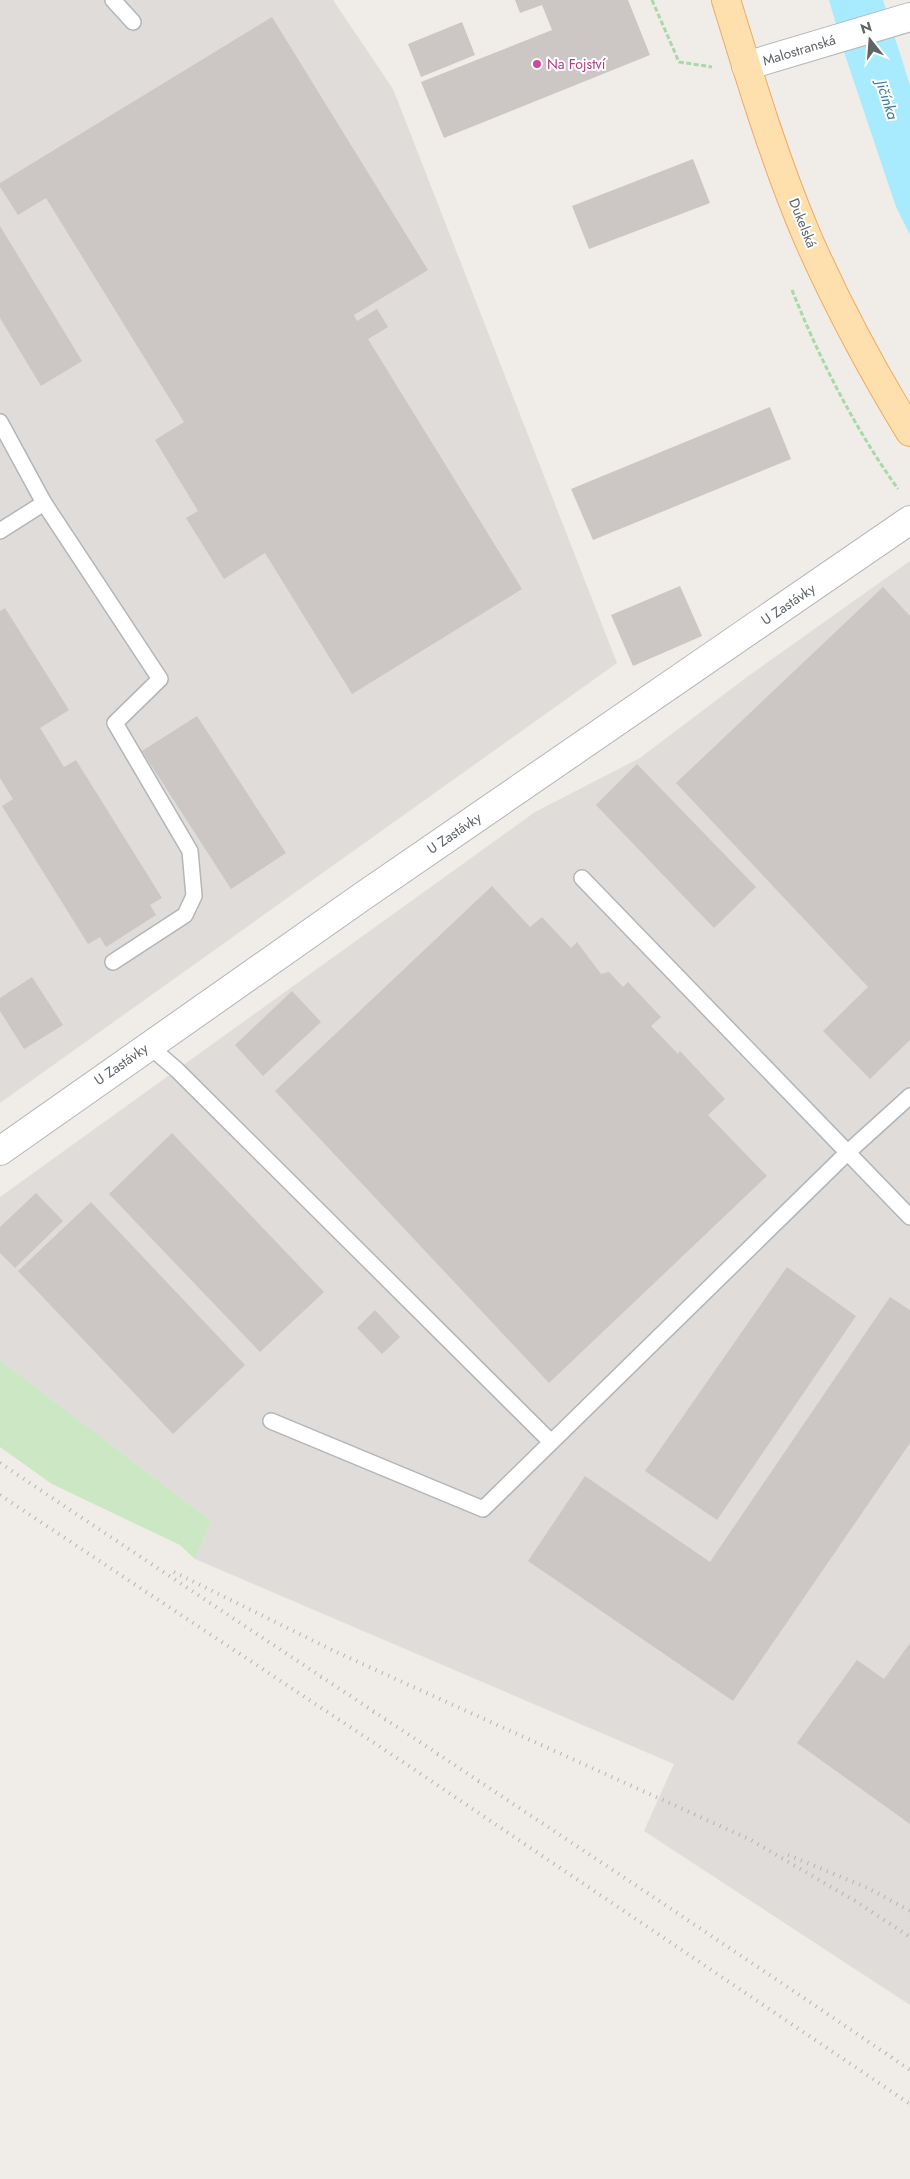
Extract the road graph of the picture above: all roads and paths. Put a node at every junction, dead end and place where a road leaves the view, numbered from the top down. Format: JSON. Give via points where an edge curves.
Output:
{"nodes":[{"id":1,"x":113,"y":0,"type":"edge"},
{"id":2,"x":726,"y":0,"type":"edge"},
{"id":3,"x":910,"y":17,"type":"edge"},
{"id":4,"x":133,"y":22,"type":"dead end"},
{"id":5,"x":746,"y":66,"type":"junction"},
{"id":6,"x":0,"y":422,"type":"edge"},
{"id":7,"x":910,"y":432,"type":"edge"},
{"id":8,"x":44,"y":503,"type":"junction"},
{"id":9,"x":910,"y":520,"type":"edge"},
{"id":10,"x":0,"y":531,"type":"edge"},
{"id":11,"x":582,"y":878,"type":"dead end"},
{"id":12,"x":113,"y":962,"type":"dead end"},
{"id":13,"x":148,"y":1045,"type":"junction"},
{"id":14,"x":910,"y":1096,"type":"edge"},
{"id":15,"x":0,"y":1151,"type":"edge"},
{"id":16,"x":847,"y":1153,"type":"junction"},
{"id":17,"x":910,"y":1217,"type":"edge"},
{"id":18,"x":271,"y":1421,"type":"dead end"},
{"id":19,"x":551,"y":1442,"type":"junction"}],
"edges":[{"from":1,"to":4,"type":"lane"},
{"from":2,"to":5,"type":"main road","name":"Dukelská"},
{"from":3,"to":5,"type":"street","name":"Malostranská"},
{"from":5,"to":7,"type":"main road","name":"Dukelská","via":[[806,232],[856,340]]},
{"from":6,"to":8,"type":"lane"},
{"from":8,"to":10,"type":"lane"},
{"from":8,"to":12,"type":"lane","via":[[160,679],[115,723],[190,851],[194,896],[184,915]]},
{"from":9,"to":13,"type":"street","name":"U Zastávky"},
{"from":11,"to":16,"type":"lane"},
{"from":13,"to":15,"type":"street","name":"U Zastávky"},
{"from":13,"to":19,"type":"lane","via":[[177,1070]]},
{"from":14,"to":16,"type":"lane"},
{"from":16,"to":17,"type":"lane"},
{"from":16,"to":19,"type":"lane"},
{"from":18,"to":19,"type":"lane","via":[[483,1509]]}]}
